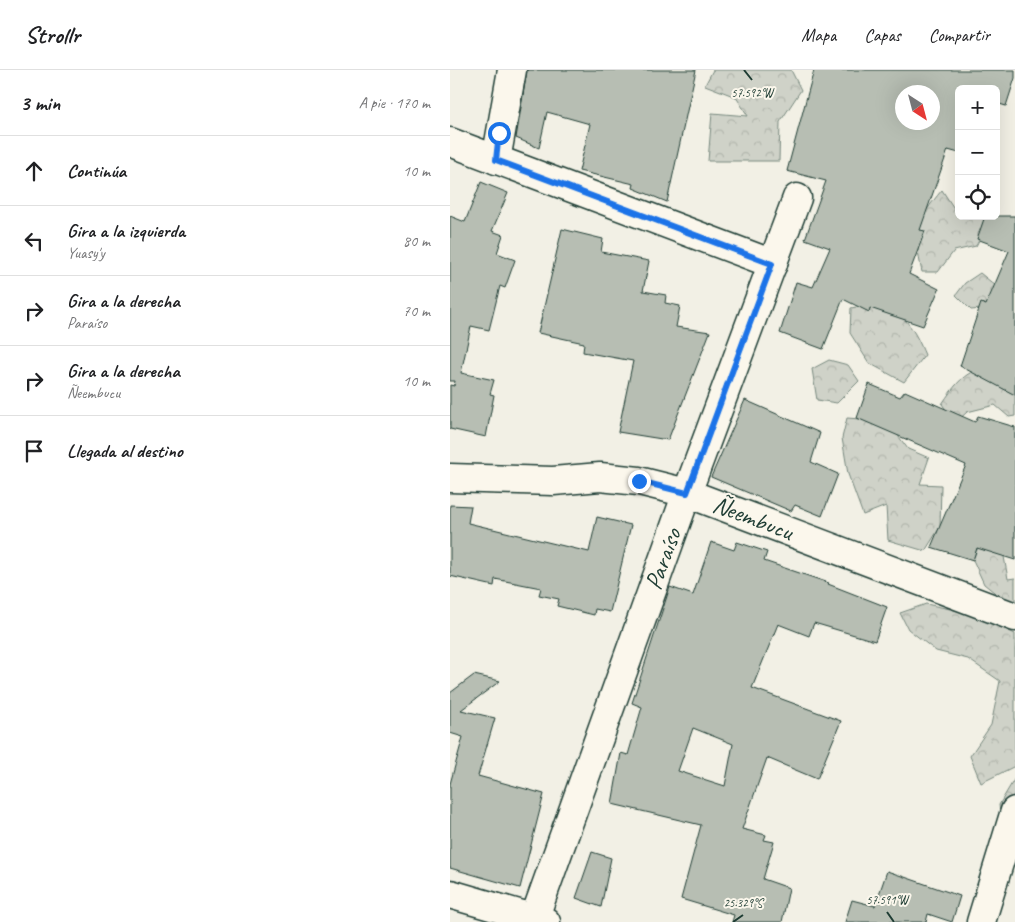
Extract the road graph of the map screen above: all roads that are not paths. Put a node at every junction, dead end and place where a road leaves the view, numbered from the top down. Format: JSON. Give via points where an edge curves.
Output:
{"nodes":[{"id":1,"x":512,"y":70,"type":"edge"},
{"id":2,"x":450,"y":142,"type":"edge"},
{"id":3,"x":496,"y":160,"type":"junction"},
{"id":4,"x":797,"y":198,"type":"dead end"},
{"id":5,"x":772,"y":264,"type":"junction"},
{"id":6,"x":450,"y":478,"type":"edge"},
{"id":7,"x":687,"y":493,"type":"junction"},
{"id":8,"x":1015,"y":617,"type":"edge"},
{"id":9,"x":1015,"y":811,"type":"edge"},
{"id":10,"x":450,"y":894,"type":"edge"},
{"id":11,"x":538,"y":921,"type":"edge"},
{"id":12,"x":981,"y":922,"type":"edge"}],
"edges":[{"from":1,"to":3,"type":"street"},
{"from":2,"to":3,"type":"street"},
{"from":3,"to":5,"type":"street"},
{"from":4,"to":5,"type":"street","name":"Paraíso"},
{"from":5,"to":7,"type":"street","name":"Paraíso"},
{"from":6,"to":7,"type":"street","name":"Ñeembucu","via":[[553,481],[600,477],[639,481]]},
{"from":7,"to":8,"type":"street","name":"Ñeembucu"},
{"from":7,"to":11,"type":"street","name":"Paraíso"},
{"from":9,"to":12,"type":"street"},
{"from":10,"to":11,"type":"street"}]}
